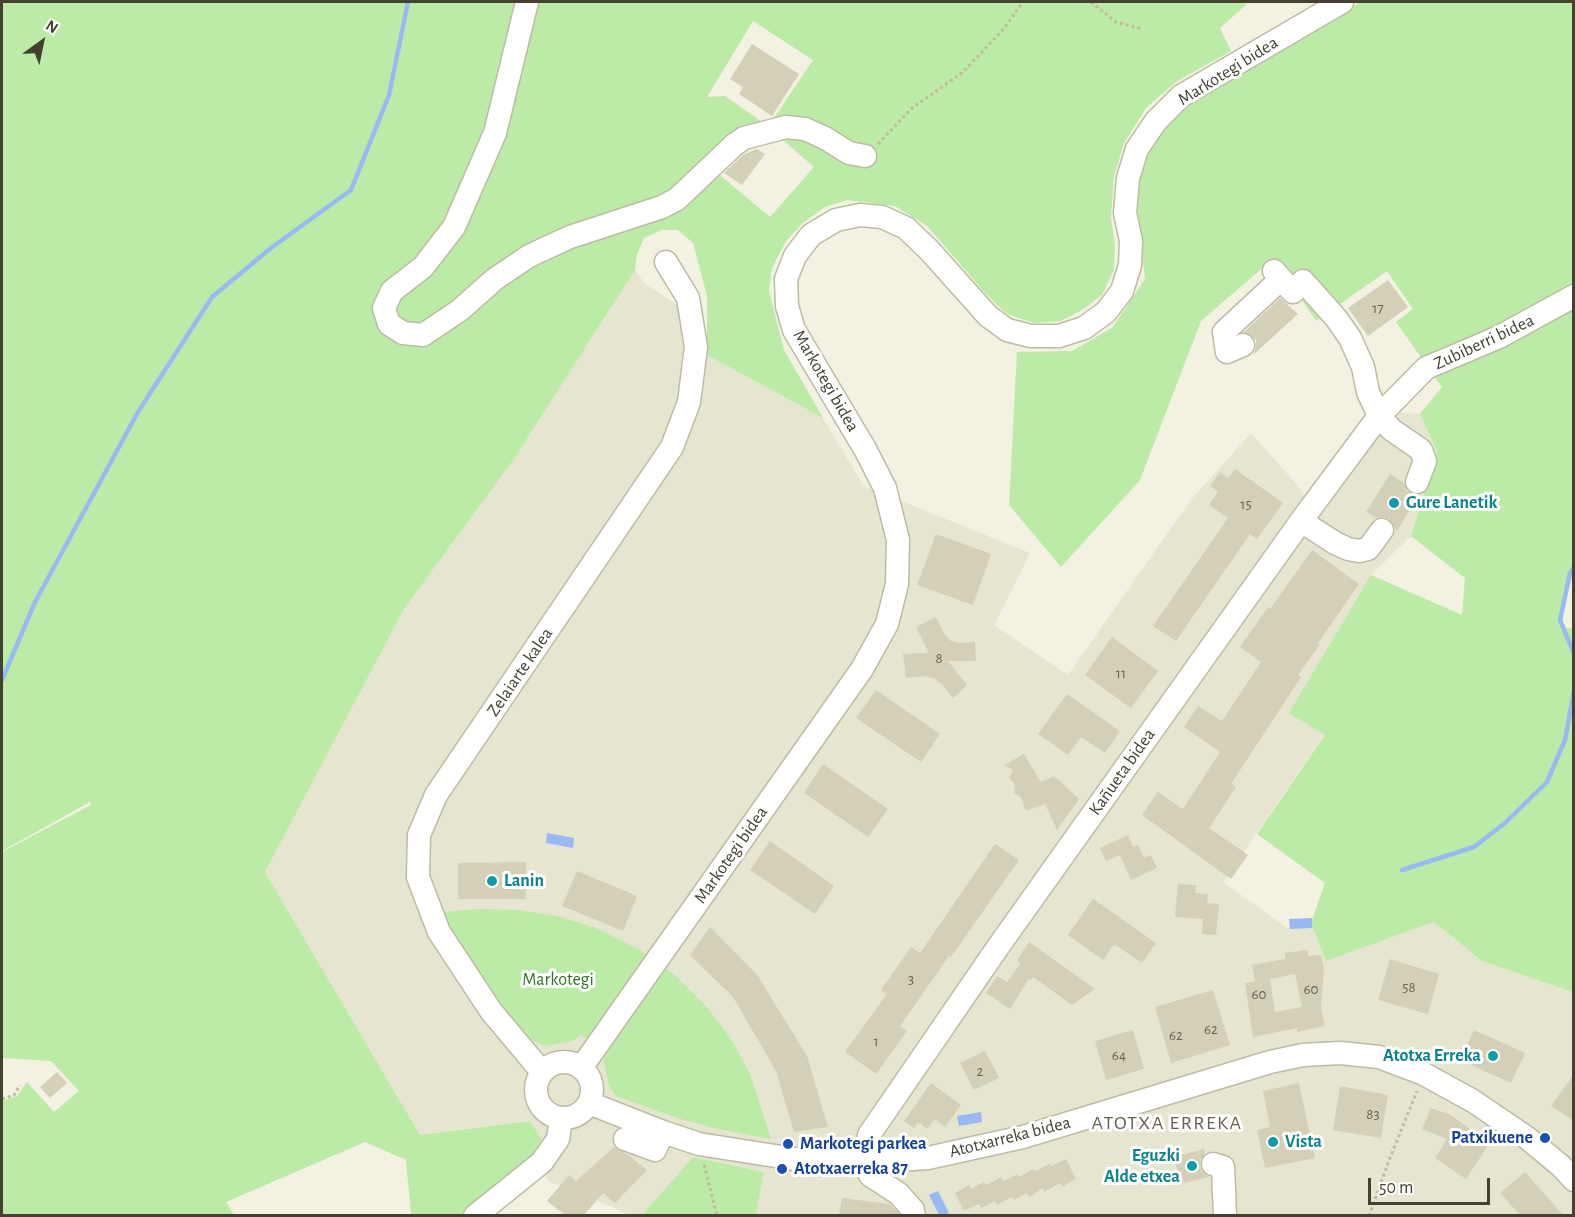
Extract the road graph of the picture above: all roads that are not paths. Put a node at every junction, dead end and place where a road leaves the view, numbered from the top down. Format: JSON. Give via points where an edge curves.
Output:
{"nodes":[{"id":1,"x":527,"y":2,"type":"edge"},
{"id":2,"x":1342,"y":2,"type":"edge"},
{"id":3,"x":865,"y":156,"type":"road end"},
{"id":4,"x":666,"y":261,"type":"dead end"},
{"id":5,"x":1574,"y":296,"type":"edge"},
{"id":6,"x":1243,"y":345,"type":"dead end"},
{"id":7,"x":1400,"y":395,"type":"joint"},
{"id":8,"x":1379,"y":416,"type":"junction"},
{"id":9,"x":1416,"y":482,"type":"dead end"},
{"id":10,"x":1301,"y":521,"type":"junction"},
{"id":11,"x":1382,"y":530,"type":"dead end"},
{"id":12,"x":581,"y":1068,"type":"junction"},
{"id":13,"x":542,"y":1072,"type":"junction"},
{"id":14,"x":589,"y":1103,"type":"junction"},
{"id":15,"x":561,"y":1118,"type":"junction"},
{"id":16,"x":663,"y":1132,"type":"junction"},
{"id":17,"x":625,"y":1139,"type":"dead end"},
{"id":18,"x":865,"y":1162,"type":"junction"},
{"id":19,"x":1213,"y":1164,"type":"dead end"},
{"id":20,"x":1574,"y":1180,"type":"edge"},
{"id":21,"x":475,"y":1215,"type":"edge"},
{"id":22,"x":914,"y":1215,"type":"edge"},
{"id":23,"x":1225,"y":1215,"type":"edge"}],
"edges":[{"from":1,"to":3,"type":"street","via":[[495,133],[454,227],[423,267],[392,291],[384,308],[389,324],[404,333],[423,335],[529,256],[677,199],[744,138],[786,127],[805,129],[849,153]]},
{"from":2,"to":12,"type":"street","name":"Markotegi bidea","via":[[1181,96],[1156,121],[1137,149],[1128,178],[1125,213],[1131,241],[1130,265],[1122,291],[1106,312],[1084,328],[1059,336],[1031,336],[1007,330],[988,316],[906,228],[882,217],[860,215],[836,220],[811,235],[795,256],[786,279],[787,306],[794,330],[885,488],[898,540],[897,584],[887,624],[862,669]]},
{"from":4,"to":13,"type":"street","name":"Zelaiarte kalea","via":[[688,298],[696,347],[689,402],[672,447],[436,795],[419,835],[418,877],[439,932],[491,1011]]},
{"from":5,"to":7,"type":"street","name":"Zubiberri bidea","via":[[1499,337],[1426,369]]},
{"from":6,"to":8,"type":"street","via":[[1227,351],[1224,332],[1278,275],[1293,292],[1304,281],[1350,338]]},
{"from":7,"to":8,"type":"street","name":"Kañueta bidea"},
{"from":8,"to":9,"type":"street","via":[[1421,450],[1425,461]]},
{"from":8,"to":10,"type":"street","name":"Kañueta bidea"},
{"from":10,"to":11,"type":"street","via":[[1335,543],[1359,551],[1368,549]]},
{"from":10,"to":18,"type":"street","name":"Kañueta bidea","via":[[959,1003],[870,1135]]},
{"from":12,"to":13,"type":"street","via":[[565,1061]]},
{"from":12,"to":14,"type":"street","via":[[591,1084]]},
{"from":13,"to":15,"type":"street","via":[[535,1088],[539,1104],[552,1116]]},
{"from":14,"to":15,"type":"street","via":[[577,1114]]},
{"from":14,"to":16,"type":"street","name":"Atotxarreka bidea"},
{"from":15,"to":21,"type":"street","via":[[558,1138],[542,1162]]},
{"from":16,"to":17,"type":"street","via":[[655,1150]]},
{"from":16,"to":18,"type":"street","name":"Atotxarreka bidea","via":[[737,1151],[794,1159]]},
{"from":18,"to":20,"type":"street","name":"Atotxarreka bidea","via":[[928,1158],[1023,1137],[1270,1062],[1340,1053],[1379,1058],[1424,1074],[1526,1137]]},
{"from":18,"to":22,"type":"street","via":[[870,1176],[899,1194]]},
{"from":19,"to":23,"type":"street","via":[[1223,1167]]}]}
